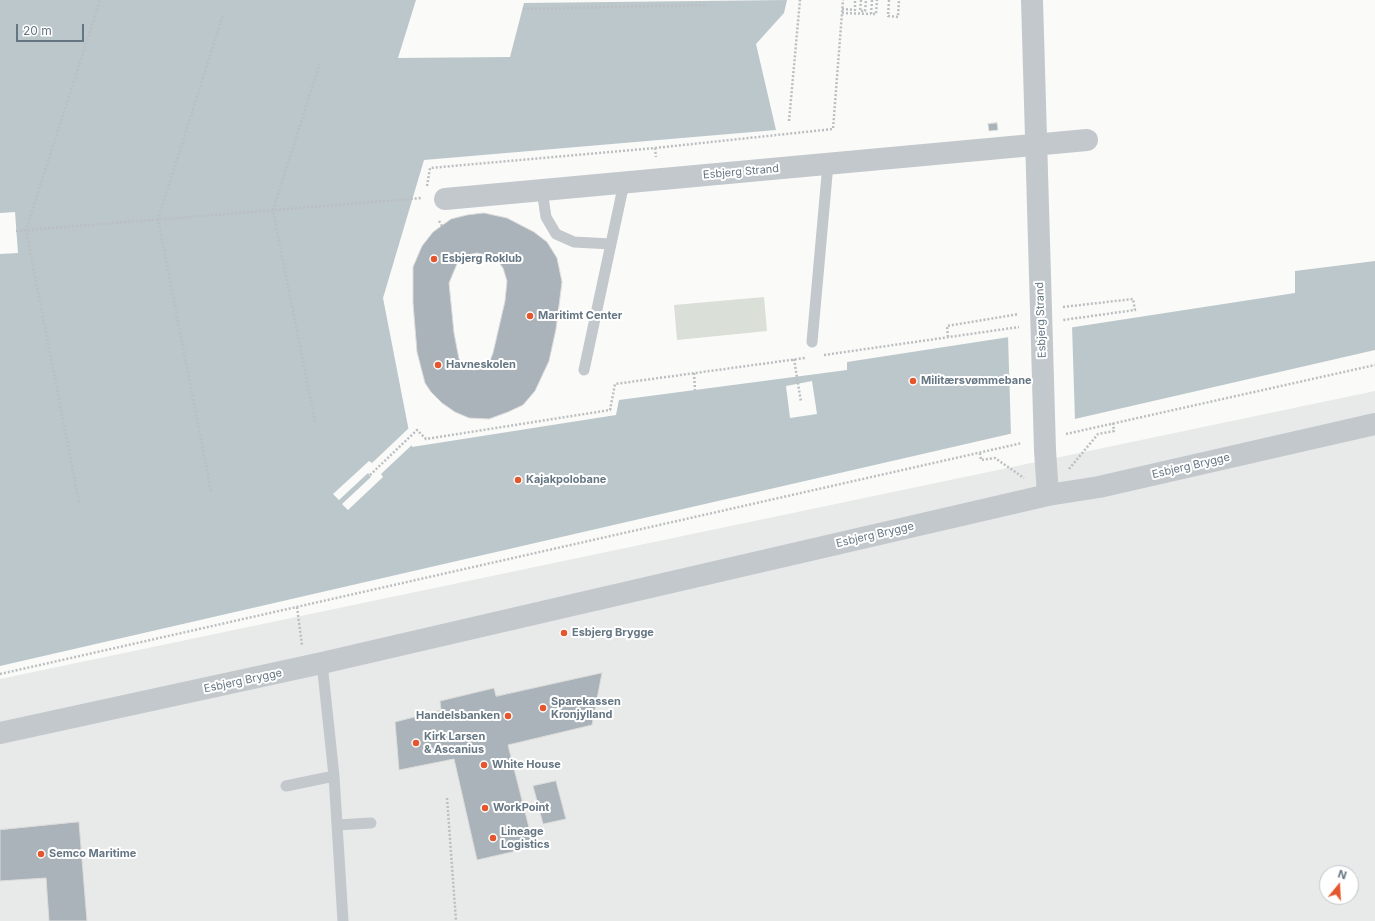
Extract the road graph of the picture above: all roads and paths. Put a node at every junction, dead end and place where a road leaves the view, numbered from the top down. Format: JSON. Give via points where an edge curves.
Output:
{"nodes":[{"id":1,"x":100,"y":0,"type":"edge"},
{"id":2,"x":800,"y":0,"type":"edge"},
{"id":3,"x":843,"y":0,"type":"edge"},
{"id":4,"x":855,"y":0,"type":"edge"},
{"id":5,"x":861,"y":0,"type":"edge"},
{"id":6,"x":866,"y":0,"type":"edge"},
{"id":7,"x":872,"y":0,"type":"edge"},
{"id":8,"x":877,"y":0,"type":"edge"},
{"id":9,"x":889,"y":0,"type":"edge"},
{"id":10,"x":899,"y":0,"type":"edge"},
{"id":11,"x":1032,"y":0,"type":"edge"},
{"id":12,"x":706,"y":5,"type":"dead end"},
{"id":13,"x":523,"y":9,"type":"dead end"},
{"id":14,"x":842,"y":9,"type":"junction"},
{"id":15,"x":860,"y":12,"type":"junction"},
{"id":16,"x":842,"y":13,"type":"junction"},
{"id":17,"x":871,"y":14,"type":"junction"},
{"id":18,"x":223,"y":16,"type":"dead end"},
{"id":19,"x":320,"y":63,"type":"dead end"},
{"id":20,"x":790,"y":121,"type":"dead end"},
{"id":21,"x":1087,"y":140,"type":"dead end"},
{"id":22,"x":1037,"y":144,"type":"junction"},
{"id":23,"x":656,"y":148,"type":"junction"},
{"id":24,"x":828,"y":164,"type":"junction"},
{"id":25,"x":657,"y":180,"type":"junction"},
{"id":26,"x":624,"y":183,"type":"junction"},
{"id":27,"x":542,"y":190,"type":"junction"},
{"id":28,"x":432,"y":196,"type":"junction"},
{"id":29,"x":273,"y":210,"type":"junction"},
{"id":30,"x":158,"y":219,"type":"junction"},
{"id":31,"x":26,"y":230,"type":"junction"},
{"id":32,"x":16,"y":231,"type":"dead end"},
{"id":33,"x":611,"y":244,"type":"junction"},
{"id":34,"x":1135,"y":310,"type":"dead end"},
{"id":35,"x":1049,"y":316,"type":"junction"},
{"id":36,"x":1026,"y":326,"type":"dead end"},
{"id":37,"x":812,"y":342,"type":"dead end"},
{"id":38,"x":818,"y":356,"type":"dead end"},
{"id":39,"x":810,"y":357,"type":"dead end"},
{"id":40,"x":794,"y":359,"type":"junction"},
{"id":41,"x":1375,"y":365,"type":"edge"},
{"id":42,"x":584,"y":370,"type":"dead end"},
{"id":43,"x":694,"y":373,"type":"junction"},
{"id":44,"x":695,"y":390,"type":"dead end"},
{"id":45,"x":801,"y":402,"type":"dead end"},
{"id":46,"x":315,"y":422,"type":"dead end"},
{"id":47,"x":1113,"y":423,"type":"junction"},
{"id":48,"x":1375,"y":424,"type":"edge"},
{"id":49,"x":1061,"y":435,"type":"dead end"},
{"id":50,"x":1024,"y":443,"type":"dead end"},
{"id":51,"x":980,"y":453,"type":"junction"},
{"id":52,"x":370,"y":475,"type":"dead end"},
{"id":53,"x":211,"y":492,"type":"dead end"},
{"id":54,"x":1048,"y":495,"type":"junction"},
{"id":55,"x":79,"y":502,"type":"dead end"},
{"id":56,"x":297,"y":607,"type":"junction"},
{"id":57,"x":314,"y":665,"type":"junction"},
{"id":58,"x":0,"y":674,"type":"edge"},
{"id":59,"x":0,"y":733,"type":"edge"},
{"id":60,"x":334,"y":776,"type":"junction"},
{"id":61,"x":286,"y":786,"type":"dead end"},
{"id":62,"x":447,"y":798,"type":"dead end"},
{"id":63,"x":371,"y":823,"type":"dead end"},
{"id":64,"x":337,"y":825,"type":"junction"},
{"id":65,"x":343,"y":921,"type":"edge"},
{"id":66,"x":456,"y":921,"type":"edge"}],
"edges":[{"from":1,"to":31,"type":"path"},
{"from":2,"to":20,"type":"path"},
{"from":3,"to":14,"type":"path"},
{"from":4,"to":14,"type":"path","via":[[855,10]]},
{"from":5,"to":15,"type":"path"},
{"from":6,"to":15,"type":"path","via":[[865,11]]},
{"from":7,"to":17,"type":"path"},
{"from":8,"to":17,"type":"path","via":[[876,14]]},
{"from":9,"to":10,"type":"path","via":[[888,16],[898,17]]},
{"from":11,"to":22,"type":"street","name":"Esbjerg Strand"},
{"from":12,"to":13,"type":"path"},
{"from":14,"to":16,"type":"path"},
{"from":15,"to":16,"type":"path"},
{"from":15,"to":17,"type":"path"},
{"from":16,"to":23,"type":"path","via":[[833,129]]},
{"from":18,"to":30,"type":"path"},
{"from":19,"to":29,"type":"path"},
{"from":21,"to":22,"type":"street","name":"Esbjerg Strand"},
{"from":22,"to":24,"type":"street","name":"Esbjerg Strand"},
{"from":22,"to":35,"type":"street","name":"Esbjerg Strand"},
{"from":23,"to":25,"type":"path"},
{"from":23,"to":28,"type":"path","via":[[430,168]]},
{"from":24,"to":25,"type":"street","name":"Esbjerg Strand"},
{"from":24,"to":37,"type":"lane"},
{"from":25,"to":26,"type":"street","name":"Esbjerg Strand"},
{"from":26,"to":27,"type":"street","name":"Esbjerg Strand"},
{"from":26,"to":33,"type":"lane"},
{"from":27,"to":28,"type":"street","name":"Esbjerg Strand"},
{"from":27,"to":33,"type":"lane","via":[[546,217],[556,234],[574,242]]},
{"from":28,"to":29,"type":"path"},
{"from":29,"to":30,"type":"path"},
{"from":29,"to":46,"type":"path"},
{"from":30,"to":31,"type":"path"},
{"from":30,"to":53,"type":"path"},
{"from":31,"to":32,"type":"path"},
{"from":31,"to":55,"type":"path"},
{"from":33,"to":42,"type":"lane"},
{"from":34,"to":35,"type":"path"},
{"from":35,"to":54,"type":"street","name":"Esbjerg Strand","bridge":true,"via":[[1045,450]]},
{"from":36,"to":38,"type":"path"},
{"from":39,"to":40,"type":"path"},
{"from":40,"to":43,"type":"path"},
{"from":40,"to":45,"type":"path"},
{"from":41,"to":47,"type":"path"},
{"from":43,"to":44,"type":"path"},
{"from":43,"to":52,"type":"path","via":[[615,384],[610,410],[426,439],[417,430]]},
{"from":47,"to":49,"type":"path"},
{"from":47,"to":54,"type":"path","via":[[1114,431],[1098,434]]},
{"from":48,"to":54,"type":"street","name":"Esbjerg Brygge","via":[[1099,487]]},
{"from":50,"to":51,"type":"path"},
{"from":51,"to":54,"type":"path","via":[[981,460],[995,458]]},
{"from":51,"to":56,"type":"path"},
{"from":54,"to":57,"type":"street","name":"Esbjerg Brygge"},
{"from":56,"to":57,"type":"path"},
{"from":56,"to":58,"type":"path"},
{"from":57,"to":59,"type":"street","name":"Esbjerg Brygge"},
{"from":57,"to":60,"type":"lane"},
{"from":60,"to":61,"type":"lane"},
{"from":60,"to":64,"type":"lane"},
{"from":62,"to":66,"type":"path"},
{"from":63,"to":64,"type":"lane"},
{"from":64,"to":65,"type":"lane"}]}
